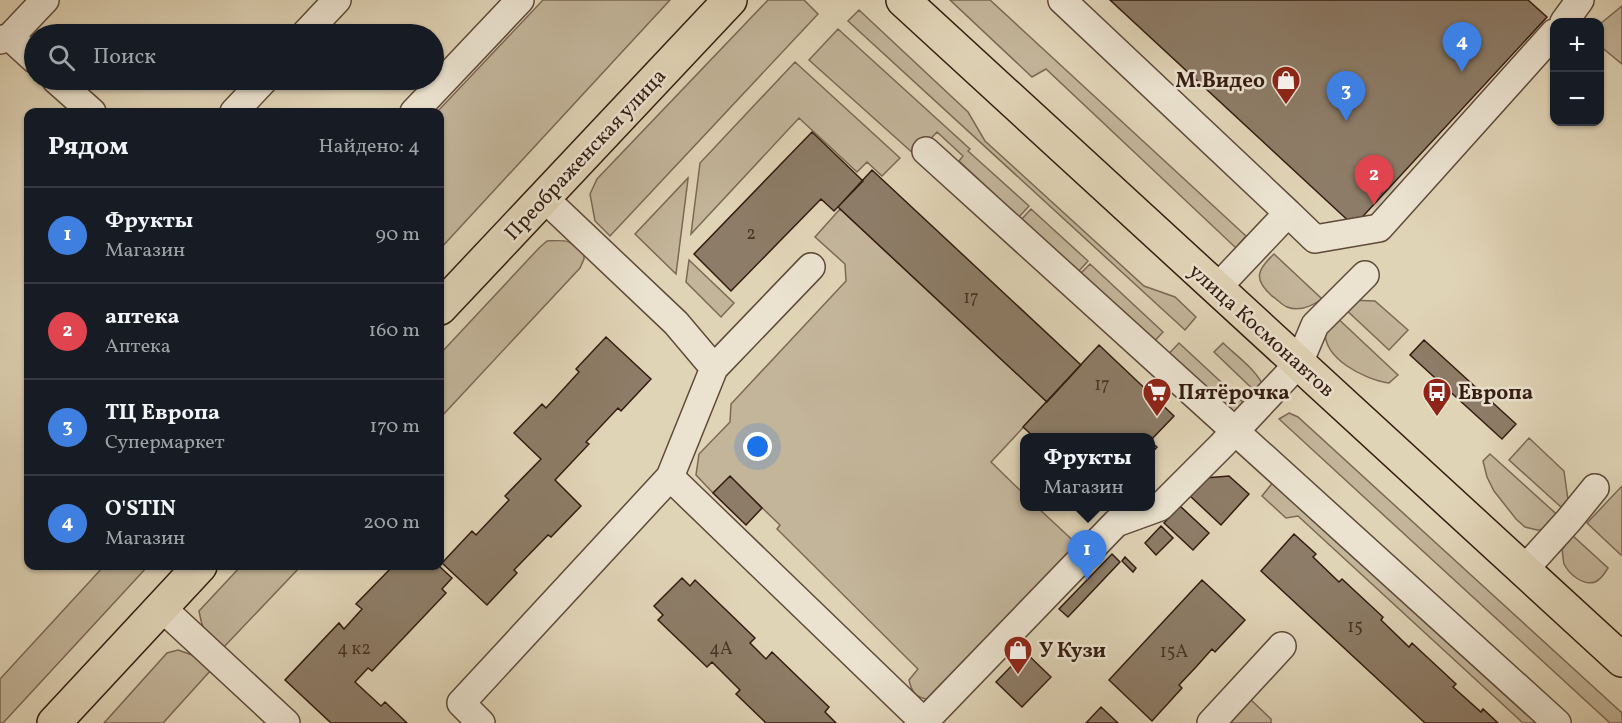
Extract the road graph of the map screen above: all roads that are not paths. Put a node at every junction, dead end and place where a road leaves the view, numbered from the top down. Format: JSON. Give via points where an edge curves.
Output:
{"nodes":[{"id":1,"x":45,"y":0,"type":"edge"},
{"id":2,"x":337,"y":0,"type":"edge"},
{"id":3,"x":520,"y":0,"type":"edge"},
{"id":4,"x":730,"y":0,"type":"edge"},
{"id":5,"x":903,"y":0,"type":"edge"},
{"id":6,"x":1062,"y":0,"type":"edge"},
{"id":7,"x":1580,"y":0,"type":"edge"},
{"id":8,"x":1567,"y":18,"type":"edge"},
{"id":9,"x":314,"y":24,"type":"edge"},
{"id":10,"x":1550,"y":37,"type":"edge"},
{"id":11,"x":5,"y":38,"type":"edge"},
{"id":12,"x":24,"y":52,"type":"edge"},
{"id":13,"x":444,"y":80,"type":"edge"},
{"id":14,"x":67,"y":90,"type":"edge"},
{"id":15,"x":255,"y":90,"type":"edge"},
{"id":16,"x":435,"y":90,"type":"edge"},
{"id":17,"x":88,"y":108,"type":"edge"},
{"id":18,"x":238,"y":108,"type":"edge"},
{"id":19,"x":418,"y":108,"type":"edge"},
{"id":20,"x":926,"y":152,"type":"dead end"},
{"id":21,"x":543,"y":197,"type":"junction"},
{"id":22,"x":1288,"y":213,"type":"junction"},
{"id":23,"x":811,"y":267,"type":"dead end"},
{"id":24,"x":1365,"y":275,"type":"dead end"},
{"id":25,"x":1217,"y":288,"type":"junction"},
{"id":26,"x":444,"y":304,"type":"edge"},
{"id":27,"x":1299,"y":363,"type":"junction"},
{"id":28,"x":714,"y":368,"type":"junction"},
{"id":29,"x":1235,"y":432,"type":"junction"},
{"id":30,"x":670,"y":477,"type":"junction"},
{"id":31,"x":1595,"y":488,"type":"dead end"},
{"id":32,"x":1155,"y":509,"type":"edge"},
{"id":33,"x":1150,"y":511,"type":"edge"},
{"id":34,"x":196,"y":570,"type":"edge"},
{"id":35,"x":1524,"y":570,"type":"junction"},
{"id":36,"x":161,"y":607,"type":"junction"},
{"id":37,"x":1282,"y":646,"type":"dead end"},
{"id":38,"x":1622,"y":660,"type":"edge"},
{"id":39,"x":54,"y":723,"type":"edge"},
{"id":40,"x":286,"y":723,"type":"edge"},
{"id":41,"x":481,"y":723,"type":"edge"},
{"id":42,"x":1211,"y":723,"type":"edge"},
{"id":43,"x":1557,"y":723,"type":"edge"}],
"edges":[{"from":1,"to":11,"type":"lane"},
{"from":2,"to":9,"type":"lane"},
{"from":3,"to":13,"type":"lane"},
{"from":4,"to":21,"type":"main road","name":"Преображенская улица"},
{"from":5,"to":25,"type":"main road","name":"улица Космонавтов"},
{"from":6,"to":22,"type":"lane"},
{"from":7,"to":8,"type":"lane"},
{"from":10,"to":22,"type":"lane","via":[[1379,228],[1315,239]]},
{"from":11,"to":12,"type":"lane"},
{"from":14,"to":17,"type":"lane"},
{"from":15,"to":18,"type":"lane"},
{"from":16,"to":19,"type":"lane"},
{"from":20,"to":29,"type":"lane"},
{"from":21,"to":26,"type":"main road","name":"Преображенская улица"},
{"from":21,"to":28,"type":"lane","via":[[676,323]]},
{"from":22,"to":25,"type":"lane"},
{"from":23,"to":28,"type":"lane"},
{"from":24,"to":27,"type":"lane","via":[[1315,325]]},
{"from":25,"to":27,"type":"main road","name":"улица Космонавтов"},
{"from":27,"to":29,"type":"lane"},
{"from":27,"to":35,"type":"main road","name":"улица Космонавтов"},
{"from":28,"to":30,"type":"lane"},
{"from":29,"to":32,"type":"lane"},
{"from":29,"to":43,"type":"lane"},
{"from":30,"to":33,"type":"lane","via":[[924,722],[1116,524]]},
{"from":30,"to":41,"type":"lane","via":[[461,704]]},
{"from":31,"to":35,"type":"lane"},
{"from":34,"to":36,"type":"main road"},
{"from":35,"to":38,"type":"main road","name":"улица Космонавтов"},
{"from":36,"to":39,"type":"main road"},
{"from":36,"to":40,"type":"lane"},
{"from":37,"to":42,"type":"lane"}]}
